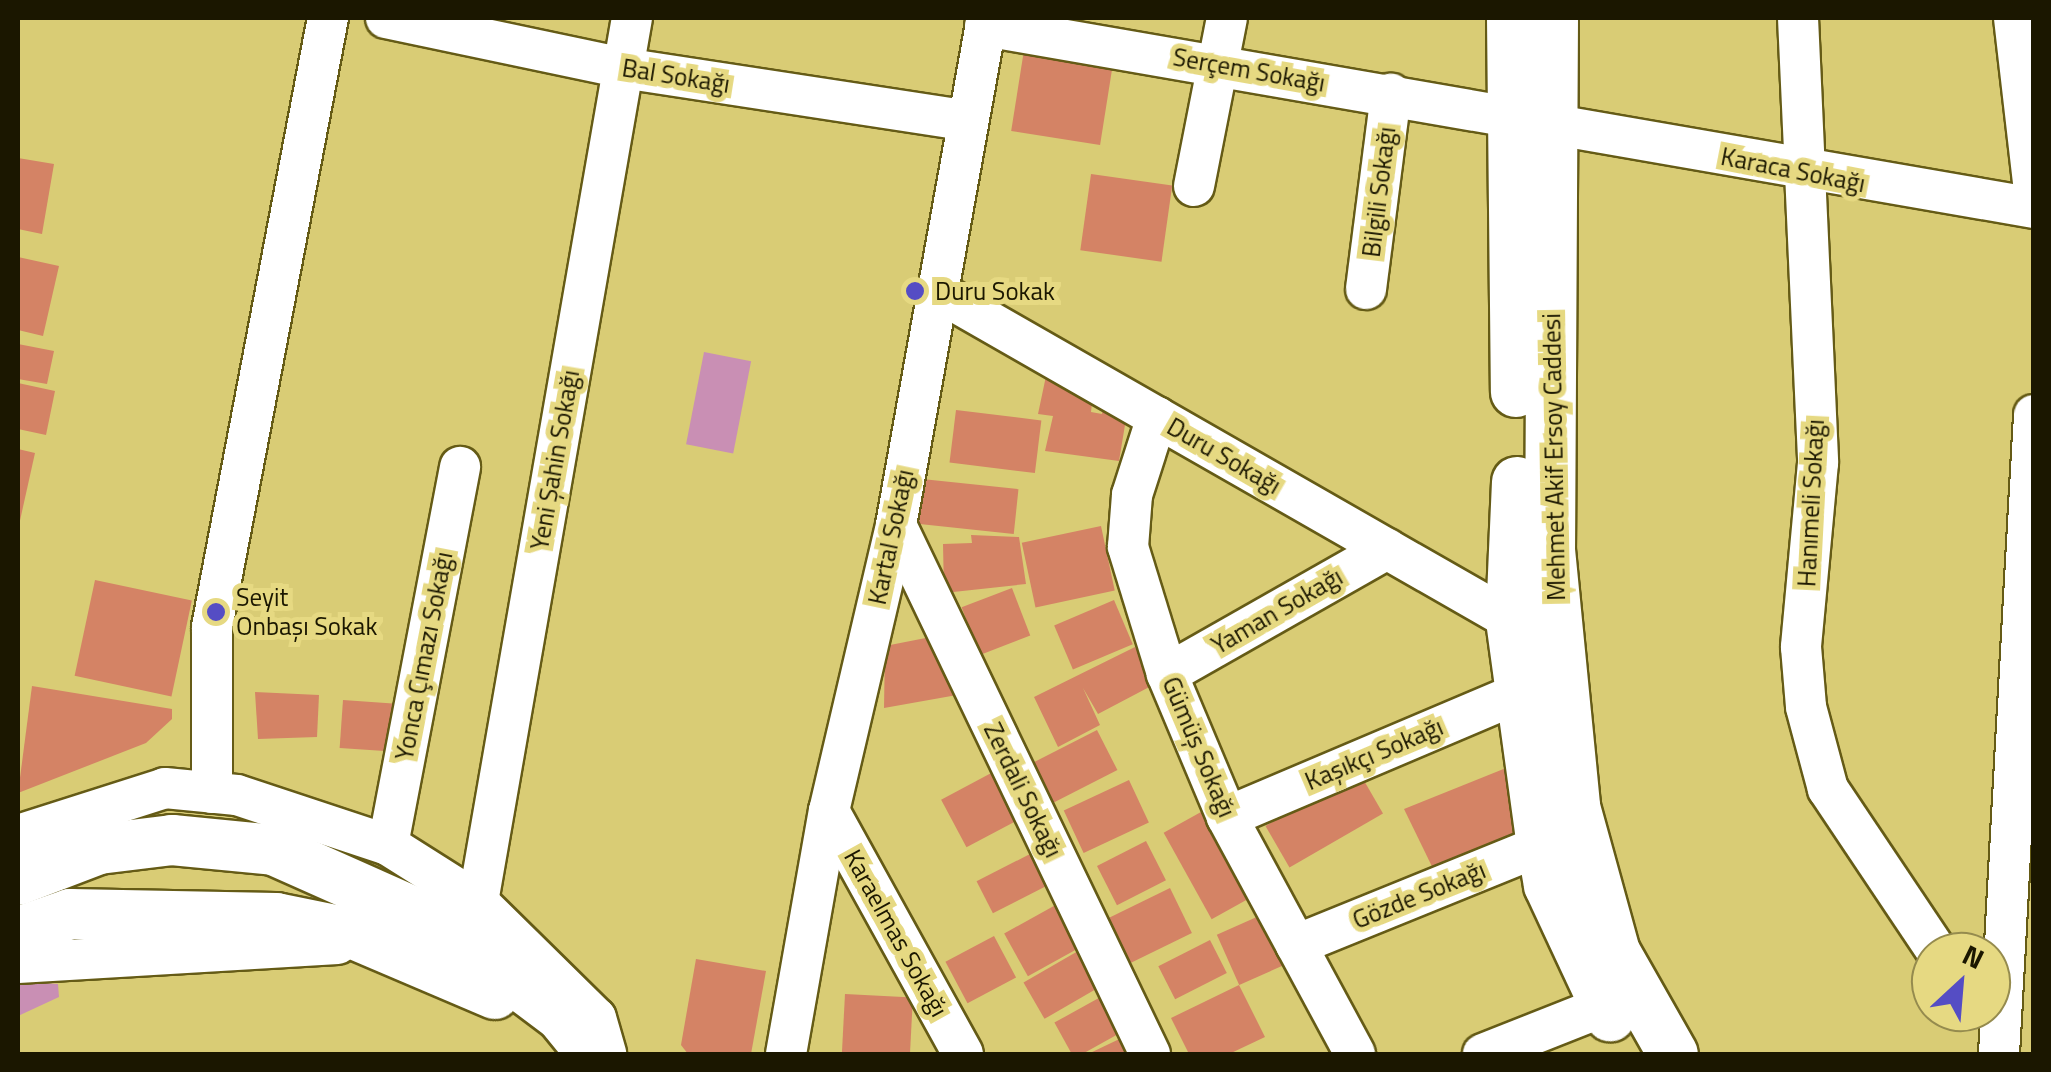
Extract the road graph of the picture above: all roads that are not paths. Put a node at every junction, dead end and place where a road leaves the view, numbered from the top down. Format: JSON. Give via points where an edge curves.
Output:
{"nodes":[{"id":1,"x":328,"y":18,"type":"edge"},
{"id":2,"x":386,"y":18,"type":"edge"},
{"id":3,"x":632,"y":18,"type":"edge"},
{"id":4,"x":1227,"y":18,"type":"edge"},
{"id":5,"x":1512,"y":18,"type":"edge"},
{"id":6,"x":1553,"y":18,"type":"edge"},
{"id":7,"x":1798,"y":18,"type":"edge"},
{"id":8,"x":2014,"y":18,"type":"edge"},
{"id":9,"x":986,"y":22,"type":"edge"},
{"id":10,"x":1218,"y":65,"type":"junction"},
{"id":11,"x":623,"y":68,"type":"junction"},
{"id":12,"x":1391,"y":94,"type":"junction"},
{"id":13,"x":1534,"y":116,"type":"junction"},
{"id":14,"x":968,"y":122,"type":"junction"},
{"id":15,"x":1810,"y":176,"type":"junction"},
{"id":16,"x":1194,"y":186,"type":"dead end"},
{"id":17,"x":2034,"y":190,"type":"edge"},
{"id":18,"x":2034,"y":208,"type":"edge"},
{"id":19,"x":1366,"y":289,"type":"dead end"},
{"id":20,"x":938,"y":292,"type":"junction"},
{"id":21,"x":1156,"y":417,"type":"junction"},
{"id":22,"x":2033,"y":434,"type":"edge"},
{"id":23,"x":460,"y":468,"type":"dead end"},
{"id":24,"x":896,"y":526,"type":"junction"},
{"id":25,"x":1386,"y":549,"type":"junction"},
{"id":26,"x":1510,"y":620,"type":"junction"},
{"id":27,"x":1167,"y":674,"type":"junction"},
{"id":28,"x":1520,"y":692,"type":"junction"},
{"id":29,"x":212,"y":793,"type":"junction"},
{"id":30,"x":830,"y":811,"type":"junction"},
{"id":31,"x":1227,"y":817,"type":"junction"},
{"id":32,"x":2022,"y":819,"type":"edge"},
{"id":33,"x":18,"y":834,"type":"edge"},
{"id":34,"x":388,"y":845,"type":"junction"},
{"id":35,"x":1542,"y":845,"type":"junction"},
{"id":36,"x":18,"y":880,"type":"edge"},
{"id":37,"x":478,"y":902,"type":"junction"},
{"id":38,"x":18,"y":932,"type":"edge"},
{"id":39,"x":1924,"y":932,"type":"edge"},
{"id":40,"x":2008,"y":932,"type":"edge"},
{"id":41,"x":381,"y":943,"type":"junction"},
{"id":42,"x":1296,"y":945,"type":"junction"},
{"id":43,"x":18,"y":963,"type":"edge"},
{"id":44,"x":1604,"y":1006,"type":"junction"},
{"id":45,"x":580,"y":1054,"type":"edge"},
{"id":46,"x":592,"y":1054,"type":"edge"},
{"id":47,"x":606,"y":1054,"type":"edge"},
{"id":48,"x":786,"y":1054,"type":"edge"},
{"id":49,"x":963,"y":1054,"type":"edge"},
{"id":50,"x":1150,"y":1054,"type":"edge"},
{"id":51,"x":1355,"y":1054,"type":"edge"},
{"id":52,"x":1483,"y":1054,"type":"edge"},
{"id":53,"x":1633,"y":1054,"type":"edge"},
{"id":54,"x":1674,"y":1054,"type":"edge"}],
"edges":[{"from":1,"to":29,"type":"street","via":[[212,627]]},
{"from":2,"to":11,"type":"street","name":"Bal Sokağı"},
{"from":3,"to":11,"type":"street","name":"Yeni Şahin Sokağı"},
{"from":4,"to":10,"type":"street"},
{"from":5,"to":13,"type":"main road","name":"Mehmet Akif Ersoy Caddesi"},
{"from":6,"to":13,"type":"main road","name":"Mehmet Akif Ersoy Caddesi"},
{"from":7,"to":15,"type":"street","name":"Hanımeli Sokağı"},
{"from":8,"to":17,"type":"street"},
{"from":9,"to":10,"type":"street","name":"Serçem Sokağı"},
{"from":9,"to":14,"type":"street","name":"Kartal Sokağı"},
{"from":10,"to":12,"type":"street","name":"Serçem Sokağı"},
{"from":10,"to":16,"type":"street"},
{"from":11,"to":14,"type":"street","name":"Bal Sokağı"},
{"from":11,"to":37,"type":"street","name":"Yeni Şahin Sokağı"},
{"from":12,"to":13,"type":"street","name":"Serçem Sokağı"},
{"from":12,"to":19,"type":"street","name":"Bilgili Sokağı"},
{"from":13,"to":15,"type":"street","name":"Karaca Sokağı"},
{"from":13,"to":26,"type":"main road","name":"Mehmet Akif Ersoy Caddesi"},
{"from":13,"to":54,"type":"main road","name":"Mehmet Akif Ersoy Caddesi","via":[[1550,550],[1575,807],[1615,952]]},
{"from":14,"to":20,"type":"street","name":"Kartal Sokağı"},
{"from":15,"to":18,"type":"street","name":"Karaca Sokağı"},
{"from":15,"to":39,"type":"street","name":"Hanımeli Sokağı","via":[[1818,463],[1801,647],[1806,707],[1828,789]]},
{"from":20,"to":21,"type":"street","name":"Duru Sokağı"},
{"from":20,"to":24,"type":"street","name":"Kartal Sokağı"},
{"from":21,"to":25,"type":"street","name":"Duru Sokağı"},
{"from":21,"to":27,"type":"street","name":"Gümüş Sokağı","via":[[1132,496],[1128,547]]},
{"from":22,"to":32,"type":"street"},
{"from":23,"to":34,"type":"street","name":"Yonca Çımazı Sokağı"},
{"from":24,"to":30,"type":"street","name":"Kartal Sokağı"},
{"from":24,"to":50,"type":"street","name":"Zerdali Sokağı"},
{"from":25,"to":26,"type":"street","name":"Duru Sokağı"},
{"from":25,"to":27,"type":"street","name":"Yaman Sokağı"},
{"from":26,"to":28,"type":"main road","name":"Mehmet Akif Ersoy Caddesi"},
{"from":27,"to":31,"type":"street","name":"Gümüş Sokağı"},
{"from":28,"to":31,"type":"street","name":"Kaşıkçı Sokağı"},
{"from":28,"to":35,"type":"main road","name":"Mehmet Akif Ersoy Caddesi"},
{"from":29,"to":33,"type":"street","via":[[165,788]]},
{"from":29,"to":34,"type":"street"},
{"from":30,"to":48,"type":"street","name":"Kartal Sokağı"},
{"from":30,"to":49,"type":"street","name":"Karaelmas Sokağı"},
{"from":31,"to":42,"type":"street","name":"Gümüş Sokağı"},
{"from":32,"to":40,"type":"street"},
{"from":34,"to":37,"type":"street"},
{"from":35,"to":42,"type":"street","name":"Gözde Sokağı"},
{"from":35,"to":44,"type":"main road","name":"Mehmet Akif Ersoy Caddesi","via":[[1549,885]]},
{"from":36,"to":46,"type":"main road","via":[[99,849],[172,840],[274,850],[436,922],[561,1016]]},
{"from":37,"to":47,"type":"street","via":[[596,1018]]},
{"from":38,"to":41,"type":"main road","via":[[70,914],[170,912],[276,918]]},
{"from":41,"to":43,"type":"street"},
{"from":41,"to":45,"type":"main road","via":[[466,976]]},
{"from":42,"to":51,"type":"street","name":"Gümüş Sokağı"},
{"from":44,"to":52,"type":"street"},
{"from":44,"to":53,"type":"main road","name":"Mehmet Akif Ersoy Caddesi"}]}
